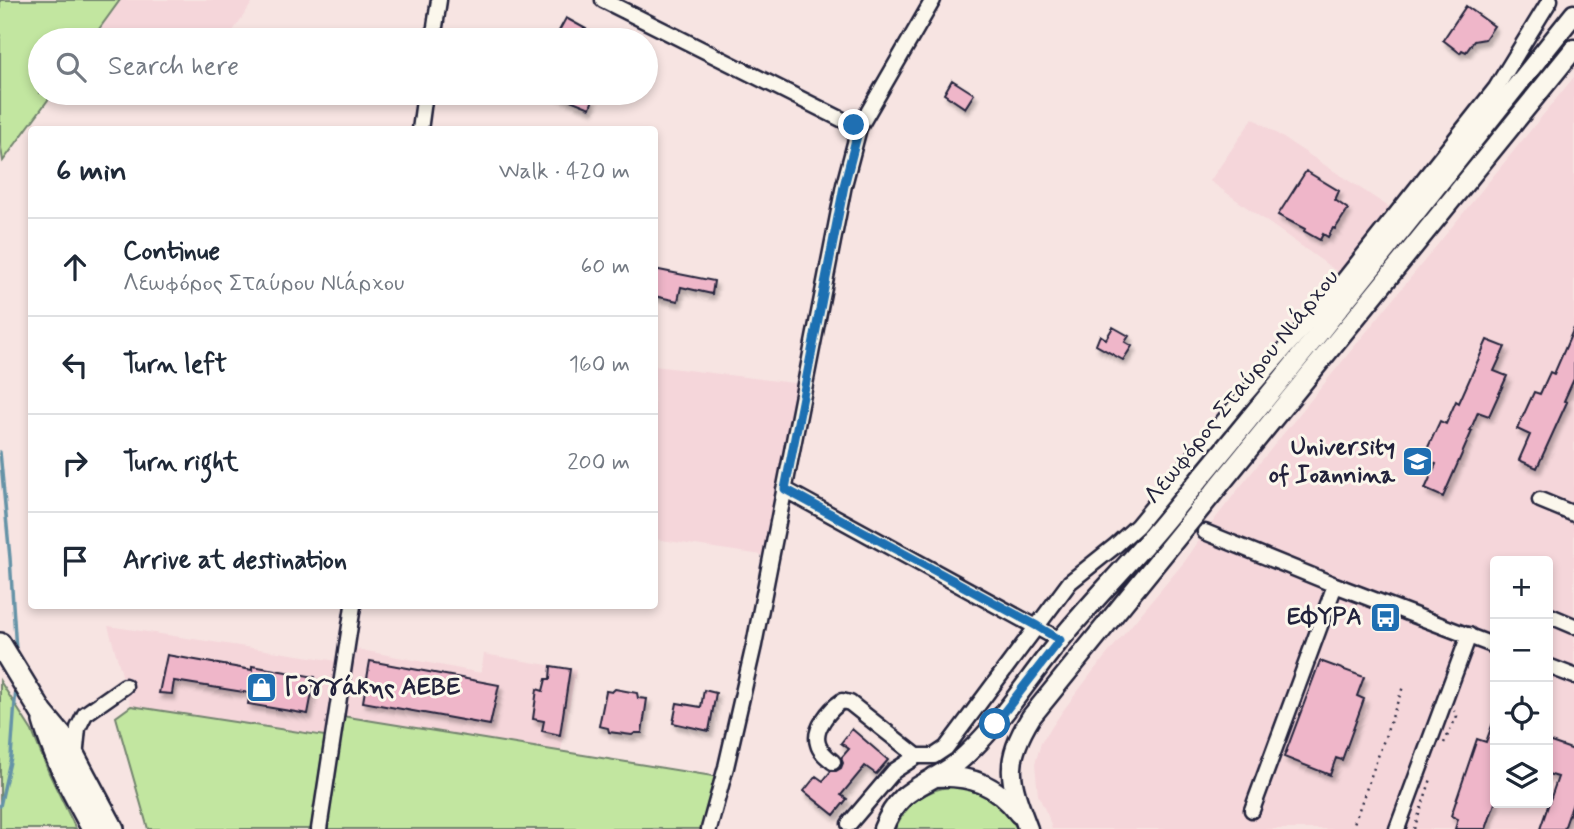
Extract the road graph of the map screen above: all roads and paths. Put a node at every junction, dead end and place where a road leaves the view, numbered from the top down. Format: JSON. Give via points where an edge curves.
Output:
{"nodes":[{"id":1,"x":439,"y":0,"type":"edge"},
{"id":2,"x":603,"y":0,"type":"edge"},
{"id":3,"x":933,"y":0,"type":"edge"},
{"id":4,"x":1550,"y":0,"type":"edge"},
{"id":5,"x":1574,"y":14,"type":"edge"},
{"id":6,"x":435,"y":28,"type":"edge"},
{"id":7,"x":1574,"y":49,"type":"edge"},
{"id":8,"x":423,"y":105,"type":"edge"},
{"id":9,"x":421,"y":126,"type":"edge"},
{"id":10,"x":859,"y":128,"type":"junction"},
{"id":11,"x":785,"y":489,"type":"junction"},
{"id":12,"x":1540,"y":500,"type":"dead end"},
{"id":13,"x":1574,"y":514,"type":"edge"},
{"id":14,"x":1205,"y":532,"type":"dead end"},
{"id":15,"x":1335,"y":584,"type":"junction"},
{"id":16,"x":353,"y":609,"type":"edge"},
{"id":17,"x":1553,"y":617,"type":"edge"},
{"id":18,"x":1037,"y":626,"type":"junction"},
{"id":19,"x":1574,"y":626,"type":"edge"},
{"id":20,"x":1469,"y":635,"type":"junction"},
{"id":21,"x":1060,"y":640,"type":"junction"},
{"id":22,"x":0,"y":644,"type":"edge"},
{"id":23,"x":1490,"y":644,"type":"edge"},
{"id":24,"x":1553,"y":668,"type":"edge"},
{"id":25,"x":1574,"y":676,"type":"edge"},
{"id":26,"x":1404,"y":684,"type":"dead end"},
{"id":27,"x":125,"y":687,"type":"dead end"},
{"id":28,"x":38,"y":705,"type":"junction"},
{"id":29,"x":917,"y":756,"type":"junction"},
{"id":30,"x":75,"y":758,"type":"junction"},
{"id":31,"x":832,"y":762,"type":"dead end"},
{"id":32,"x":934,"y":777,"type":"junction"},
{"id":33,"x":1252,"y":810,"type":"dead end"},
{"id":34,"x":849,"y":824,"type":"dead end"},
{"id":35,"x":1026,"y":825,"type":"edge"},
{"id":36,"x":93,"y":829,"type":"edge"},
{"id":37,"x":113,"y":829,"type":"edge"},
{"id":38,"x":319,"y":829,"type":"edge"},
{"id":39,"x":709,"y":829,"type":"edge"},
{"id":40,"x":883,"y":829,"type":"edge"},
{"id":41,"x":1352,"y":829,"type":"edge"},
{"id":42,"x":1397,"y":829,"type":"edge"}],
"edges":[{"from":1,"to":6,"type":"street"},
{"from":2,"to":10,"type":"street"},
{"from":3,"to":10,"type":"street"},
{"from":4,"to":18,"type":"street","via":[[1496,88],[1331,296],[1137,526],[1070,582]]},
{"from":5,"to":21,"type":"main road","name":"Λεωφόρος Σταύρου Νιάρχου","via":[[1163,523]]},
{"from":7,"to":35,"type":"main road","name":"Λεωφόρος Σταύρου Νιάρχου","via":[[1031,718],[1012,761],[1016,797]]},
{"from":8,"to":9,"type":"street"},
{"from":10,"to":11,"type":"street"},
{"from":11,"to":18,"type":"street"},
{"from":11,"to":39,"type":"street","via":[[751,658]]},
{"from":12,"to":13,"type":"street"},
{"from":14,"to":15,"type":"street"},
{"from":15,"to":20,"type":"street"},
{"from":15,"to":33,"type":"street"},
{"from":16,"to":38,"type":"street"},
{"from":17,"to":19,"type":"street"},
{"from":18,"to":21,"type":"street"},
{"from":18,"to":29,"type":"street","via":[[946,748],[934,756]]},
{"from":20,"to":23,"type":"street"},
{"from":20,"to":42,"type":"street"},
{"from":21,"to":32,"type":"main road","name":"Λεωφόρος Σταύρου Νιάρχου","via":[[986,734]]},
{"from":22,"to":28,"type":"highway"},
{"from":24,"to":25,"type":"street"},
{"from":26,"to":41,"type":"path"},
{"from":27,"to":30,"type":"street","via":[[85,714],[78,728]]},
{"from":28,"to":30,"type":"highway"},
{"from":28,"to":36,"type":"highway","via":[[51,746]]},
{"from":29,"to":31,"type":"street","via":[[842,701],[818,730],[818,744]]},
{"from":29,"to":34,"type":"street","via":[[894,771]]},
{"from":30,"to":37,"type":"highway"},
{"from":32,"to":35,"type":"main road","name":"Λεωφόρος Σταύρου Νιάρχου","via":[[953,776],[985,784],[1011,803]]},
{"from":32,"to":40,"type":"main road","name":"Λεωφόρος Σταύρου Νιάρχου","via":[[902,798]]}]}
